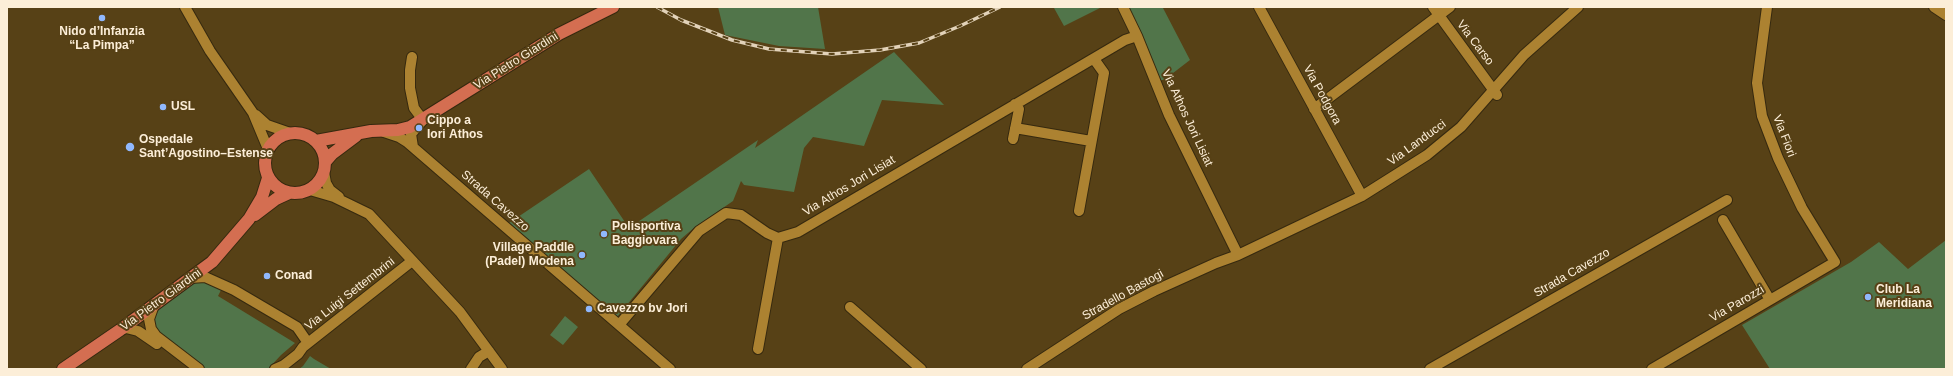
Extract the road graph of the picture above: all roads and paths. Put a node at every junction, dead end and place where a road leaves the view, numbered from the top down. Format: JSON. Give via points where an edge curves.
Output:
{"nodes":[{"id":1,"x":185,"y":7,"type":"edge"},
{"id":2,"x":613,"y":7,"type":"edge"},
{"id":3,"x":1123,"y":7,"type":"edge"},
{"id":4,"x":1259,"y":7,"type":"edge"},
{"id":5,"x":1450,"y":7,"type":"edge"},
{"id":6,"x":1578,"y":7,"type":"edge"},
{"id":7,"x":1767,"y":7,"type":"edge"},
{"id":8,"x":1934,"y":7,"type":"edge"},
{"id":9,"x":1436,"y":11,"type":"edge"},
{"id":10,"x":1946,"y":16,"type":"edge"},
{"id":11,"x":1137,"y":36,"type":"junction"},
{"id":12,"x":412,"y":57,"type":"dead end"},
{"id":13,"x":1094,"y":59,"type":"junction"},
{"id":14,"x":1495,"y":92,"type":"junction"},
{"id":15,"x":1015,"y":104,"type":"junction"},
{"id":16,"x":1314,"y":109,"type":"junction"},
{"id":17,"x":253,"y":113,"type":"junction"},
{"id":18,"x":423,"y":120,"type":"junction"},
{"id":19,"x":1015,"y":128,"type":"junction"},
{"id":20,"x":380,"y":131,"type":"junction"},
{"id":21,"x":290,"y":133,"type":"junction"},
{"id":22,"x":360,"y":133,"type":"junction"},
{"id":23,"x":1013,"y":139,"type":"dead end"},
{"id":24,"x":316,"y":141,"type":"junction"},
{"id":25,"x":1092,"y":142,"type":"junction"},
{"id":26,"x":413,"y":147,"type":"junction"},
{"id":27,"x":268,"y":149,"type":"junction"},
{"id":28,"x":324,"y":167,"type":"junction"},
{"id":29,"x":268,"y":178,"type":"junction"},
{"id":30,"x":310,"y":190,"type":"junction"},
{"id":31,"x":289,"y":193,"type":"junction"},
{"id":32,"x":1362,"y":196,"type":"junction"},
{"id":33,"x":1727,"y":200,"type":"dead end"},
{"id":34,"x":350,"y":205,"type":"junction"},
{"id":35,"x":1079,"y":211,"type":"dead end"},
{"id":36,"x":249,"y":219,"type":"junction"},
{"id":37,"x":1723,"y":220,"type":"dead end"},
{"id":38,"x":778,"y":238,"type":"junction"},
{"id":39,"x":1238,"y":255,"type":"junction"},
{"id":40,"x":412,"y":261,"type":"junction"},
{"id":41,"x":1835,"y":262,"type":"joint"},
{"id":42,"x":190,"y":278,"type":"junction"},
{"id":43,"x":1770,"y":300,"type":"junction"},
{"id":44,"x":154,"y":305,"type":"junction"},
{"id":45,"x":850,"y":307,"type":"dead end"},
{"id":46,"x":619,"y":325,"type":"junction"},
{"id":47,"x":120,"y":330,"type":"junction"},
{"id":48,"x":306,"y":345,"type":"junction"},
{"id":49,"x":758,"y":349,"type":"dead end"},
{"id":50,"x":489,"y":351,"type":"junction"},
{"id":51,"x":276,"y":368,"type":"edge"},
{"id":52,"x":63,"y":369,"type":"edge"},
{"id":53,"x":191,"y":369,"type":"edge"},
{"id":54,"x":198,"y":369,"type":"edge"},
{"id":55,"x":471,"y":369,"type":"edge"},
{"id":56,"x":502,"y":369,"type":"edge"},
{"id":57,"x":670,"y":369,"type":"edge"},
{"id":58,"x":921,"y":369,"type":"edge"},
{"id":59,"x":1027,"y":369,"type":"edge"},
{"id":60,"x":1430,"y":369,"type":"edge"},
{"id":61,"x":1652,"y":369,"type":"edge"}],
"edges":[{"from":1,"to":17,"type":"street","via":[[210,51]]},
{"from":2,"to":18,"type":"main road","name":"Via Pietro Giardini","via":[[559,34]]},
{"from":3,"to":11,"type":"street"},
{"from":4,"to":16,"type":"street","name":"Via Podgora"},
{"from":5,"to":9,"type":"street"},
{"from":6,"to":14,"type":"street","name":"Via Landucci","via":[[1524,55]]},
{"from":7,"to":41,"type":"street","name":"Via Fiori","via":[[1757,83],[1762,116],[1778,158],[1802,208]]},
{"from":8,"to":10,"type":"street"},
{"from":9,"to":14,"type":"street","name":"Via Carso"},
{"from":9,"to":16,"type":"street"},
{"from":11,"to":13,"type":"street","name":"Via Athos Jori Lisiat","via":[[1125,40]]},
{"from":11,"to":39,"type":"street","name":"Via Athos Jori Lisiat","via":[[1168,115]]},
{"from":12,"to":18,"type":"street","via":[[410,88],[414,108]]},
{"from":13,"to":15,"type":"street","name":"Via Athos Jori Lisiat"},
{"from":13,"to":25,"type":"street","via":[[1104,73]]},
{"from":14,"to":32,"type":"street","name":"Via Landucci","via":[[1451,136],[1427,155]]},
{"from":15,"to":19,"type":"street","via":[[1019,109]]},
{"from":15,"to":38,"type":"street","name":"Via Athos Jori Lisiat","via":[[798,232]]},
{"from":16,"to":32,"type":"street","name":"Via Podgora"},
{"from":17,"to":21,"type":"street","via":[[267,125]]},
{"from":17,"to":27,"type":"street"},
{"from":18,"to":20,"type":"main road","name":"Via Pietro Giardini","via":[[410,127]]},
{"from":18,"to":26,"type":"street","via":[[411,134]]},
{"from":19,"to":23,"type":"street"},
{"from":19,"to":25,"type":"street"},
{"from":20,"to":22,"type":"main road","name":"Via Pietro Giardini"},
{"from":20,"to":26,"type":"street","name":"Strada Cavezzo","via":[[399,136]]},
{"from":21,"to":24,"type":"main road","via":[[307,136]]},
{"from":21,"to":27,"type":"main road","via":[[277,138]]},
{"from":22,"to":24,"type":"main road","name":"Via Pietro Giardini"},
{"from":22,"to":28,"type":"main road","via":[[332,154]]},
{"from":24,"to":28,"type":"main road","via":[[322,150]]},
{"from":25,"to":35,"type":"street"},
{"from":26,"to":46,"type":"street","name":"Strada Cavezzo"},
{"from":27,"to":29,"type":"main road","name":"Via Pietro Giardini","via":[[265,164]]},
{"from":28,"to":30,"type":"main road","via":[[319,182]]},
{"from":28,"to":34,"type":"street","via":[[326,183],[330,190]]},
{"from":29,"to":31,"type":"main road","via":[[278,189]]},
{"from":29,"to":36,"type":"main road","name":"Via Pietro Giardini","via":[[262,197]]},
{"from":30,"to":31,"type":"main road","name":"Via Pietro Giardini"},
{"from":30,"to":34,"type":"street"},
{"from":31,"to":36,"type":"main road","name":"Via Pietro Giardini","via":[[276,199]]},
{"from":32,"to":39,"type":"street","name":"Via Landucci"},
{"from":33,"to":60,"type":"street","name":"Strada Cavezzo"},
{"from":34,"to":40,"type":"street","via":[[369,214]]},
{"from":36,"to":42,"type":"main road","name":"Via Pietro Giardini","via":[[212,262]]},
{"from":37,"to":43,"type":"street"},
{"from":38,"to":46,"type":"street","via":[[741,215],[726,213],[699,231]]},
{"from":38,"to":49,"type":"street"},
{"from":39,"to":59,"type":"street","name":"Stradello Bastogi","via":[[1216,262],[1119,309]]},
{"from":40,"to":48,"type":"street","name":"Via Luigi Settembrini"},
{"from":40,"to":50,"type":"street","via":[[460,312]]},
{"from":41,"to":43,"type":"street","name":"Via Parozzi"},
{"from":42,"to":44,"type":"main road","name":"Via Pietro Giardini"},
{"from":42,"to":48,"type":"street","via":[[204,277],[217,281],[297,326]]},
{"from":43,"to":61,"type":"street","name":"Via Parozzi"},
{"from":44,"to":47,"type":"main road","name":"Via Pietro Giardini"},
{"from":44,"to":54,"type":"street","via":[[149,319],[150,329]]},
{"from":45,"to":58,"type":"street"},
{"from":46,"to":57,"type":"street","name":"Strada Cavezzo"},
{"from":47,"to":52,"type":"main road","name":"Via Pietro Giardini"},
{"from":47,"to":53,"type":"street","via":[[138,330]]},
{"from":48,"to":51,"type":"street","name":"Via Luigi Settembrini","via":[[284,365]]},
{"from":50,"to":55,"type":"street","via":[[479,357]]},
{"from":50,"to":56,"type":"street"}]}
